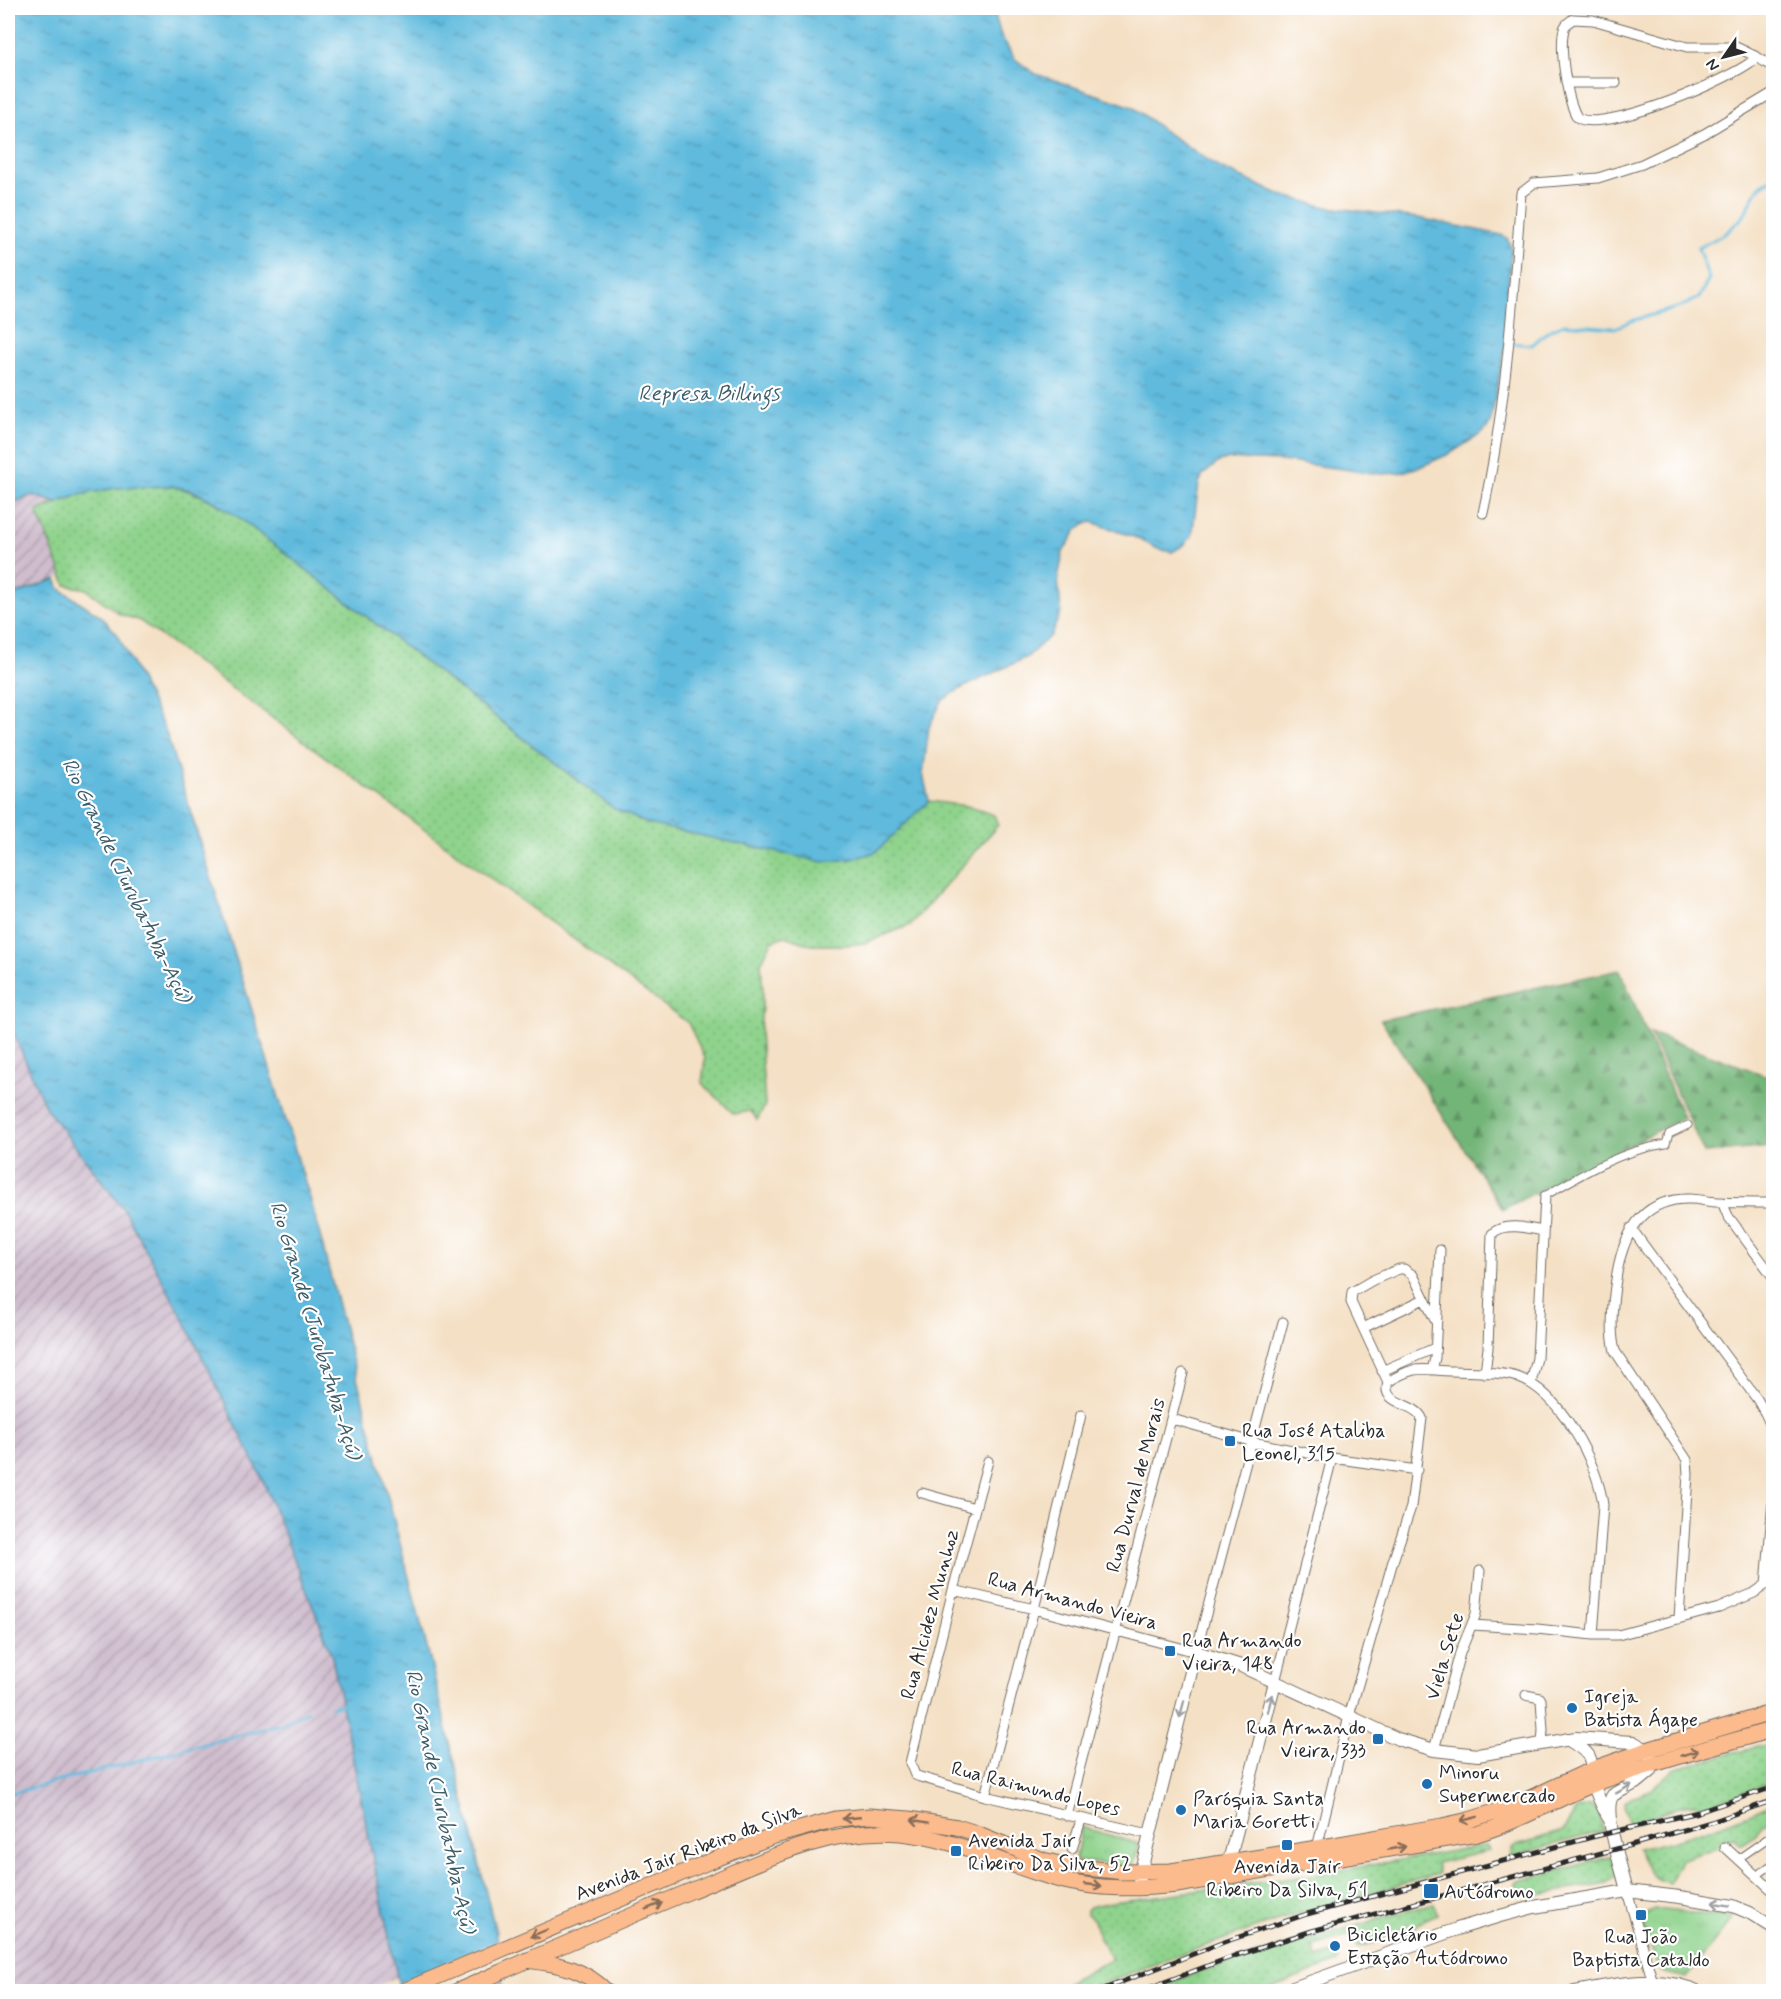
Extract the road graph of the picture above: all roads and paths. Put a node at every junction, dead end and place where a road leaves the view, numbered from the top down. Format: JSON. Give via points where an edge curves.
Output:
{"nodes":[{"id":1,"x":1757,"y":57,"type":"junction"},
{"id":2,"x":1773,"y":68,"type":"edge"},
{"id":3,"x":1567,"y":83,"type":"junction"},
{"id":4,"x":1616,"y":83,"type":"dead end"},
{"id":5,"x":1773,"y":92,"type":"edge"},
{"id":6,"x":1483,"y":513,"type":"dead end"},
{"id":7,"x":1688,"y":1125,"type":"dead end"},
{"id":8,"x":1545,"y":1196,"type":"joint"},
{"id":9,"x":1722,"y":1202,"type":"junction"},
{"id":10,"x":1773,"y":1203,"type":"edge"},
{"id":11,"x":1631,"y":1228,"type":"junction"},
{"id":12,"x":1543,"y":1231,"type":"junction"},
{"id":13,"x":1440,"y":1250,"type":"dead end"},
{"id":14,"x":1773,"y":1278,"type":"edge"},
{"id":15,"x":1424,"y":1299,"type":"junction"},
{"id":16,"x":1283,"y":1322,"type":"dead end"},
{"id":17,"x":1436,"y":1322,"type":"junction"},
{"id":18,"x":1363,"y":1328,"type":"junction"},
{"id":19,"x":1435,"y":1348,"type":"junction"},
{"id":20,"x":1432,"y":1370,"type":"junction"},
{"id":21,"x":1382,"y":1371,"type":"junction"},
{"id":22,"x":1183,"y":1372,"type":"dead end"},
{"id":23,"x":1485,"y":1373,"type":"junction"},
{"id":24,"x":1388,"y":1382,"type":"junction"},
{"id":25,"x":1531,"y":1383,"type":"junction"},
{"id":26,"x":1081,"y":1415,"type":"dead end"},
{"id":27,"x":1172,"y":1419,"type":"junction"},
{"id":28,"x":1773,"y":1432,"type":"edge"},
{"id":29,"x":1252,"y":1442,"type":"junction"},
{"id":30,"x":1332,"y":1458,"type":"junction"},
{"id":31,"x":988,"y":1461,"type":"dead end"},
{"id":32,"x":1417,"y":1470,"type":"junction"},
{"id":33,"x":1773,"y":1488,"type":"edge"},
{"id":34,"x":922,"y":1493,"type":"dead end"},
{"id":35,"x":975,"y":1508,"type":"junction"},
{"id":36,"x":1480,"y":1571,"type":"dead end"},
{"id":37,"x":1770,"y":1582,"type":"edge"},
{"id":38,"x":953,"y":1590,"type":"junction"},
{"id":39,"x":1034,"y":1609,"type":"junction"},
{"id":40,"x":1679,"y":1619,"type":"junction"},
{"id":41,"x":1472,"y":1625,"type":"junction"},
{"id":42,"x":1115,"y":1632,"type":"junction"},
{"id":43,"x":1593,"y":1635,"type":"junction"},
{"id":44,"x":1196,"y":1652,"type":"junction"},
{"id":45,"x":1275,"y":1682,"type":"junction"},
{"id":46,"x":1526,"y":1695,"type":"dead end"},
{"id":47,"x":1773,"y":1712,"type":"edge"},
{"id":48,"x":1349,"y":1716,"type":"junction"},
{"id":49,"x":1773,"y":1729,"type":"edge"},
{"id":50,"x":1567,"y":1739,"type":"junction"},
{"id":51,"x":1617,"y":1741,"type":"junction"},
{"id":52,"x":1542,"y":1743,"type":"junction"},
{"id":53,"x":1434,"y":1750,"type":"junction"},
{"id":54,"x":1649,"y":1757,"type":"junction"},
{"id":55,"x":1592,"y":1770,"type":"junction"},
{"id":56,"x":915,"y":1775,"type":"joint"},
{"id":57,"x":985,"y":1796,"type":"junction"},
{"id":58,"x":1066,"y":1816,"type":"junction"},
{"id":59,"x":894,"y":1818,"type":"junction"},
{"id":60,"x":1081,"y":1820,"type":"junction"},
{"id":61,"x":1610,"y":1821,"type":"junction"},
{"id":62,"x":880,"y":1832,"type":"junction"},
{"id":63,"x":1149,"y":1834,"type":"junction"},
{"id":64,"x":1770,"y":1836,"type":"dead end"},
{"id":65,"x":1725,"y":1847,"type":"dead end"},
{"id":66,"x":1317,"y":1848,"type":"junction"},
{"id":67,"x":1072,"y":1849,"type":"dead end"},
{"id":68,"x":1738,"y":1859,"type":"junction"},
{"id":69,"x":1229,"y":1861,"type":"junction"},
{"id":70,"x":1773,"y":1863,"type":"edge"},
{"id":71,"x":1139,"y":1872,"type":"junction"},
{"id":72,"x":1756,"y":1876,"type":"junction"},
{"id":73,"x":1208,"y":1881,"type":"junction"},
{"id":74,"x":1137,"y":1888,"type":"junction"},
{"id":75,"x":1627,"y":1891,"type":"junction"},
{"id":76,"x":1773,"y":1892,"type":"edge"},
{"id":77,"x":1773,"y":1928,"type":"edge"},
{"id":78,"x":527,"y":1960,"type":"junction"},
{"id":79,"x":1652,"y":1979,"type":"junction"},
{"id":80,"x":401,"y":1992,"type":"edge"},
{"id":81,"x":455,"y":1992,"type":"edge"},
{"id":82,"x":607,"y":1992,"type":"edge"},
{"id":83,"x":1282,"y":1992,"type":"edge"},
{"id":84,"x":1567,"y":1992,"type":"edge"},
{"id":85,"x":1703,"y":1992,"type":"edge"}],
"edges":[{"from":1,"to":2,"type":"street"},
{"from":1,"to":3,"type":"street","via":[[1741,69],[1656,107],[1607,119],[1588,121],[1577,117]]},
{"from":1,"to":3,"type":"street","via":[[1736,47],[1687,47],[1576,18],[1564,29]]},
{"from":3,"to":4,"type":"street"},
{"from":5,"to":6,"type":"street","via":[[1704,134],[1642,165],[1598,178],[1534,183],[1521,193],[1497,446]]},
{"from":7,"to":8,"type":"street","via":[[1669,1134],[1666,1144],[1647,1146],[1589,1170]]},
{"from":8,"to":12,"type":"street"},
{"from":9,"to":10,"type":"street"},
{"from":9,"to":11,"type":"street","via":[[1690,1199],[1666,1203],[1641,1216]]},
{"from":9,"to":14,"type":"street"},
{"from":11,"to":28,"type":"street","via":[[1757,1399]]},
{"from":11,"to":40,"type":"street","via":[[1617,1272],[1612,1340],[1618,1359],[1687,1460]]},
{"from":12,"to":23,"type":"street","via":[[1513,1227],[1499,1228],[1492,1234]]},
{"from":12,"to":25,"type":"street","via":[[1537,1358]]},
{"from":13,"to":17,"type":"street"},
{"from":15,"to":17,"type":"street"},
{"from":15,"to":18,"type":"street"},
{"from":15,"to":18,"type":"street","via":[[1413,1275],[1404,1269],[1373,1280],[1351,1295]]},
{"from":16,"to":29,"type":"street"},
{"from":17,"to":19,"type":"street"},
{"from":18,"to":21,"type":"street"},
{"from":19,"to":20,"type":"street"},
{"from":19,"to":21,"type":"street"},
{"from":20,"to":23,"type":"street"},
{"from":20,"to":24,"type":"street","via":[[1411,1369]]},
{"from":21,"to":24,"type":"street"},
{"from":22,"to":27,"type":"street","name":"Rua Durval de Morais"},
{"from":23,"to":25,"type":"street"},
{"from":24,"to":32,"type":"street","via":[[1388,1395],[1422,1418]]},
{"from":25,"to":43,"type":"street","via":[[1567,1420],[1602,1488],[1604,1505]]},
{"from":26,"to":39,"type":"street"},
{"from":27,"to":29,"type":"street"},
{"from":27,"to":42,"type":"street","name":"Rua Durval de Morais"},
{"from":29,"to":30,"type":"street"},
{"from":29,"to":44,"type":"street"},
{"from":30,"to":32,"type":"street"},
{"from":30,"to":45,"type":"street"},
{"from":31,"to":35,"type":"street","name":"Rua Alcidez Munhoz"},
{"from":32,"to":48,"type":"street","via":[[1411,1507]]},
{"from":33,"to":37,"type":"street"},
{"from":34,"to":35,"type":"street"},
{"from":35,"to":38,"type":"street","name":"Rua Alcidez Munhoz"},
{"from":36,"to":41,"type":"street","name":"Viela Sete","via":[[1479,1600]]},
{"from":37,"to":40,"type":"street","via":[[1729,1604]]},
{"from":38,"to":39,"type":"street","name":"Rua Armando Vieira"},
{"from":38,"to":56,"type":"street","name":"Rua Alcidez Munhoz","via":[[910,1763]]},
{"from":39,"to":42,"type":"street","name":"Rua Armando Vieira"},
{"from":39,"to":57,"type":"street"},
{"from":40,"to":43,"type":"street","via":[[1618,1635]]},
{"from":41,"to":43,"type":"street"},
{"from":41,"to":53,"type":"street","name":"Viela Sete","via":[[1460,1653]]},
{"from":42,"to":44,"type":"street","name":"Rua Armando Vieira"},
{"from":42,"to":58,"type":"street","name":"Rua Durval de Morais"},
{"from":44,"to":45,"type":"street","name":"Rua Armando Vieira"},
{"from":44,"to":63,"type":"street","one_way":true},
{"from":45,"to":48,"type":"street","name":"Rua Armando Vieira"},
{"from":69,"to":45,"type":"street","one_way":true},
{"from":46,"to":52,"type":"street","via":[[1541,1700]]},
{"from":47,"to":54,"type":"main road"},
{"from":48,"to":53,"type":"street","name":"Rua Armando Vieira"},
{"from":48,"to":66,"type":"street"},
{"from":54,"to":49,"type":"main road","one_way":true},
{"from":50,"to":51,"type":"street","name":"Rua Armando Vieira"},
{"from":50,"to":52,"type":"street","name":"Rua Armando Vieira"},
{"from":50,"to":55,"type":"street","via":[[1582,1747]]},
{"from":51,"to":54,"type":"street","name":"Rua Armando Vieira","via":[[1633,1743]]},
{"from":51,"to":55,"type":"street","via":[[1597,1748]]},
{"from":52,"to":53,"type":"street","name":"Rua Armando Vieira","via":[[1478,1755]]},
{"from":54,"to":55,"type":"main road"},
{"from":61,"to":54,"type":"street","one_way":true,"via":[[1610,1797],[1651,1771]]},
{"from":55,"to":61,"type":"street"},
{"from":55,"to":66,"type":"main road","name":"Avenida Jair Ribeiro da Silva","one_way":true,"via":[[1486,1815]]},
{"from":73,"to":55,"type":"main road","name":"Avenida Jair Ribeiro da Silva","one_way":true,"via":[[1477,1834],[1518,1820]]},
{"from":56,"to":57,"type":"street","name":"Rua Raimundo Lopes"},
{"from":57,"to":58,"type":"street","name":"Rua Raimundo Lopes"},
{"from":58,"to":60,"type":"street","name":"Rua Raimundo Lopes"},
{"from":59,"to":62,"type":"main road"},
{"from":71,"to":59,"type":"main road","name":"Avenida Jair Ribeiro da Silva","one_way":true,"via":[[1068,1866],[957,1827]]},
{"from":59,"to":80,"type":"main road","name":"Avenida Jair Ribeiro da Silva","one_way":true,"via":[[837,1819],[800,1828],[708,1862]]},
{"from":60,"to":63,"type":"street","name":"Rua Raimundo Lopes"},
{"from":60,"to":67,"type":"street"},
{"from":61,"to":75,"type":"street"},
{"from":62,"to":74,"type":"main road","name":"Avenida Jair Ribeiro da Silva","one_way":true,"via":[[928,1838],[970,1849],[1061,1880]]},
{"from":78,"to":62,"type":"main road","name":"Avenida Jair Ribeiro da Silva","one_way":true,"via":[[809,1844]]},
{"from":63,"to":71,"type":"street"},
{"from":64,"to":68,"type":"street"},
{"from":65,"to":68,"type":"street"},
{"from":66,"to":69,"type":"main road","name":"Avenida Jair Ribeiro da Silva"},
{"from":68,"to":72,"type":"street"},
{"from":69,"to":71,"type":"main road","name":"Avenida Jair Ribeiro da Silva"},
{"from":69,"to":73,"type":"main road","via":[[1226,1870]]},
{"from":70,"to":72,"type":"street"},
{"from":71,"to":74,"type":"street"},
{"from":72,"to":76,"type":"street"},
{"from":73,"to":74,"type":"main road","name":"Avenida Jair Ribeiro da Silva"},
{"from":77,"to":75,"type":"street","one_way":true,"via":[[1733,1906]]},
{"from":75,"to":79,"type":"street"},
{"from":75,"to":83,"type":"street","via":[[1500,1916]]},
{"from":78,"to":81,"type":"main road","name":"Avenida Jair Ribeiro da Silva"},
{"from":78,"to":82,"type":"main road","via":[[577,1970],[596,1980]]},
{"from":79,"to":84,"type":"street"},
{"from":79,"to":85,"type":"street","via":[[1674,1981]]}]}
